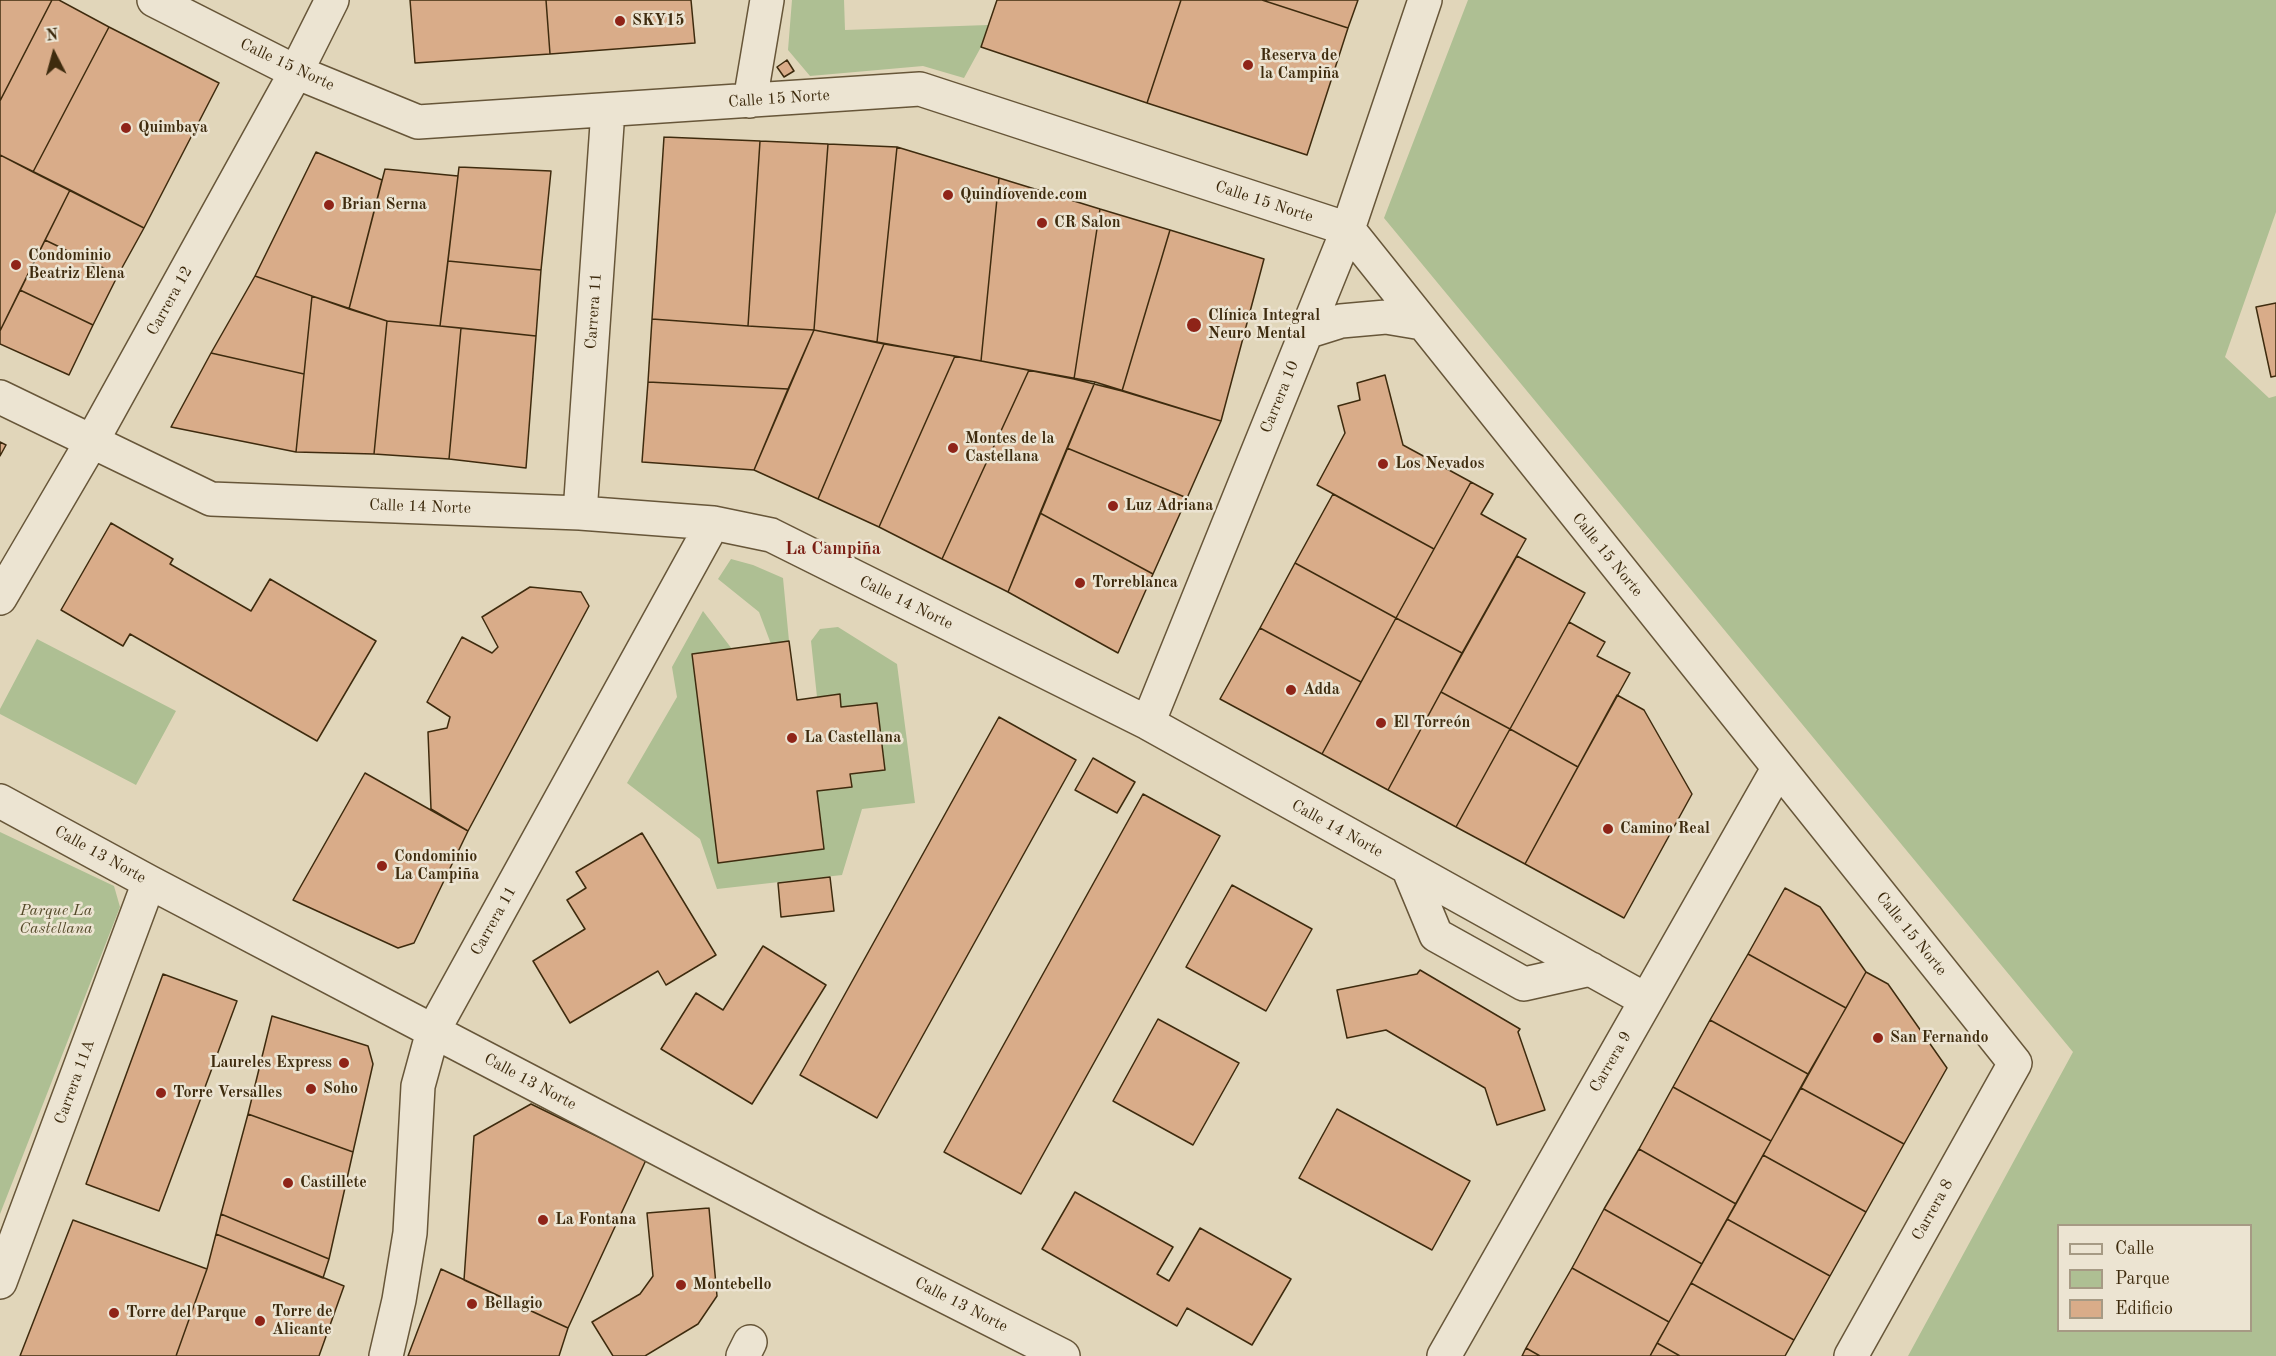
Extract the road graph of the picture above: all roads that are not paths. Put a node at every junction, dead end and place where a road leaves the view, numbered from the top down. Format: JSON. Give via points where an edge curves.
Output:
{"nodes":[{"id":1,"x":154,"y":0,"type":"edge"},
{"id":2,"x":332,"y":0,"type":"edge"},
{"id":3,"x":767,"y":0,"type":"edge"},
{"id":4,"x":1425,"y":0,"type":"edge"},
{"id":5,"x":296,"y":72,"type":"junction"},
{"id":6,"x":750,"y":101,"type":"junction"},
{"id":7,"x":608,"y":110,"type":"junction"},
{"id":8,"x":1348,"y":229,"type":"junction"},
{"id":9,"x":1422,"y":323,"type":"junction"},
{"id":10,"x":1306,"y":332,"type":"junction"},
{"id":11,"x":0,"y":397,"type":"edge"},
{"id":12,"x":92,"y":441,"type":"junction"},
{"id":13,"x":580,"y":513,"type":"junction"},
{"id":14,"x":713,"y":523,"type":"junction"},
{"id":15,"x":0,"y":598,"type":"edge"},
{"id":16,"x":1148,"y":723,"type":"junction"},
{"id":17,"x":1778,"y":769,"type":"junction"},
{"id":18,"x":0,"y":801,"type":"edge"},
{"id":19,"x":1409,"y":870,"type":"junction"},
{"id":20,"x":149,"y":882,"type":"junction"},
{"id":21,"x":1591,"y":969,"type":"junction"},
{"id":22,"x":1646,"y":1000,"type":"junction"},
{"id":23,"x":433,"y":1031,"type":"junction"},
{"id":24,"x":2015,"y":1064,"type":"joint"},
{"id":25,"x":0,"y":1282,"type":"edge"},
{"id":26,"x":386,"y":1356,"type":"edge"},
{"id":27,"x":1063,"y":1356,"type":"edge"},
{"id":28,"x":1444,"y":1356,"type":"edge"},
{"id":29,"x":1851,"y":1356,"type":"edge"}],
"edges":[{"from":1,"to":5,"type":"street","name":"Calle 15 Norte"},
{"from":2,"to":5,"type":"street","name":"Carrera 12"},
{"from":3,"to":6,"type":"street"},
{"from":4,"to":8,"type":"street","name":"Carrera 10"},
{"from":5,"to":7,"type":"street","name":"Calle 15 Norte","via":[[418,122]]},
{"from":5,"to":12,"type":"street","name":"Carrera 12"},
{"from":6,"to":7,"type":"street","name":"Calle 15 Norte"},
{"from":6,"to":8,"type":"street","name":"Calle 15 Norte","via":[[920,90]]},
{"from":7,"to":13,"type":"street","name":"Carrera 11"},
{"from":8,"to":9,"type":"street","name":"Calle 15 Norte"},
{"from":8,"to":10,"type":"street","name":"Carrera 10"},
{"from":9,"to":10,"type":"street","via":[[1386,317],[1341,321]]},
{"from":9,"to":17,"type":"street","name":"Calle 15 Norte"},
{"from":10,"to":16,"type":"street","name":"Carrera 10"},
{"from":11,"to":12,"type":"street","name":"Calle 14 Norte"},
{"from":12,"to":13,"type":"street","name":"Calle 14 Norte","via":[[211,499]]},
{"from":12,"to":15,"type":"street","name":"Carrera 12"},
{"from":13,"to":14,"type":"street","name":"Calle 14 Norte"},
{"from":14,"to":16,"type":"street","name":"Calle 14 Norte","via":[[771,535]]},
{"from":14,"to":23,"type":"street","name":"Carrera 11"},
{"from":16,"to":19,"type":"street","name":"Calle 14 Norte"},
{"from":17,"to":22,"type":"street","name":"Carrera 9"},
{"from":17,"to":24,"type":"street","name":"Calle 15 Norte"},
{"from":18,"to":20,"type":"street","name":"Calle 13 Norte"},
{"from":19,"to":21,"type":"street","name":"Calle 14 Norte"},
{"from":19,"to":21,"type":"street","via":[[1436,935],[1524,984]]},
{"from":20,"to":23,"type":"street","name":"Calle 13 Norte"},
{"from":20,"to":25,"type":"street","name":"Carrera 11A"},
{"from":21,"to":22,"type":"street","name":"Calle 14 Norte"},
{"from":22,"to":28,"type":"street","name":"Carrera 9"},
{"from":23,"to":26,"type":"street","name":"Carrera 11","via":[[418,1086],[410,1233]]},
{"from":23,"to":27,"type":"street","name":"Calle 13 Norte"},
{"from":24,"to":29,"type":"street","name":"Carrera 8"}]}
